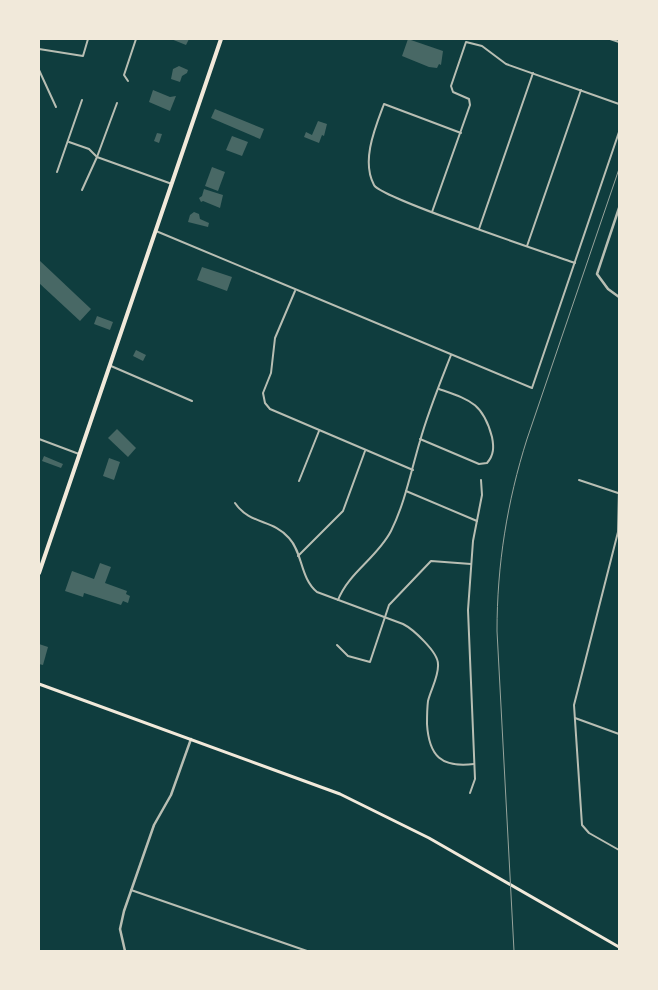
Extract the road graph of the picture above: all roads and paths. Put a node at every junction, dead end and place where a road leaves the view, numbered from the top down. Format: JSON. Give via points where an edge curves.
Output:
{"nodes":[{"id":1,"x":88,"y":39,"type":"edge"},
{"id":2,"x":136,"y":39,"type":"edge"},
{"id":3,"x":221,"y":39,"type":"edge"},
{"id":4,"x":610,"y":39,"type":"edge"},
{"id":5,"x":619,"y":42,"type":"edge"},
{"id":6,"x":39,"y":49,"type":"edge"},
{"id":7,"x":39,"y":70,"type":"edge"},
{"id":8,"x":534,"y":74,"type":"junction"},
{"id":9,"x":128,"y":82,"type":"dead end"},
{"id":10,"x":581,"y":90,"type":"junction"},
{"id":11,"x":82,"y":100,"type":"dead end"},
{"id":12,"x":117,"y":103,"type":"dead end"},
{"id":13,"x":619,"y":104,"type":"edge"},
{"id":14,"x":56,"y":108,"type":"dead end"},
{"id":15,"x":619,"y":132,"type":"edge"},
{"id":16,"x":461,"y":133,"type":"junction"},
{"id":17,"x":68,"y":142,"type":"junction"},
{"id":18,"x":97,"y":157,"type":"junction"},
{"id":19,"x":57,"y":172,"type":"dead end"},
{"id":20,"x":172,"y":184,"type":"junction"},
{"id":21,"x":82,"y":190,"type":"dead end"},
{"id":22,"x":619,"y":208,"type":"edge"},
{"id":23,"x":432,"y":212,"type":"junction"},
{"id":24,"x":479,"y":228,"type":"junction"},
{"id":25,"x":156,"y":231,"type":"junction"},
{"id":26,"x":526,"y":246,"type":"junction"},
{"id":27,"x":575,"y":263,"type":"junction"},
{"id":28,"x":295,"y":291,"type":"junction"},
{"id":29,"x":619,"y":297,"type":"edge"},
{"id":30,"x":451,"y":355,"type":"junction"},
{"id":31,"x":110,"y":366,"type":"junction"},
{"id":32,"x":438,"y":389,"type":"junction"},
{"id":33,"x":192,"y":401,"type":"dead end"},
{"id":34,"x":319,"y":430,"type":"junction"},
{"id":35,"x":39,"y":439,"type":"edge"},
{"id":36,"x":420,"y":439,"type":"junction"},
{"id":37,"x":365,"y":450,"type":"junction"},
{"id":38,"x":78,"y":454,"type":"junction"},
{"id":39,"x":413,"y":470,"type":"junction"},
{"id":40,"x":481,"y":480,"type":"dead end"},
{"id":41,"x":579,"y":480,"type":"dead end"},
{"id":42,"x":299,"y":481,"type":"dead end"},
{"id":43,"x":619,"y":489,"type":"edge"},
{"id":44,"x":405,"y":491,"type":"junction"},
{"id":45,"x":618,"y":493,"type":"junction"},
{"id":46,"x":235,"y":503,"type":"dead end"},
{"id":47,"x":477,"y":521,"type":"junction"},
{"id":48,"x":298,"y":556,"type":"junction"},
{"id":49,"x":471,"y":564,"type":"junction"},
{"id":50,"x":39,"y":573,"type":"edge"},
{"id":51,"x":338,"y":600,"type":"junction"},
{"id":52,"x":383,"y":618,"type":"junction"},
{"id":53,"x":337,"y":645,"type":"dead end"},
{"id":54,"x":39,"y":684,"type":"edge"},
{"id":55,"x":575,"y":718,"type":"junction"},
{"id":56,"x":619,"y":734,"type":"edge"},
{"id":57,"x":191,"y":739,"type":"junction"},
{"id":58,"x":474,"y":764,"type":"junction"},
{"id":59,"x":470,"y":794,"type":"dead end"},
{"id":60,"x":619,"y":850,"type":"edge"},
{"id":61,"x":131,"y":890,"type":"junction"},
{"id":62,"x":619,"y":947,"type":"edge"},
{"id":63,"x":125,"y":951,"type":"edge"},
{"id":64,"x":307,"y":951,"type":"edge"}],
"edges":[{"from":1,"to":6,"type":"street","via":[[83,56]]},
{"from":2,"to":9,"type":"street","via":[[124,75]]},
{"from":3,"to":20,"type":"main road"},
{"from":4,"to":5,"type":"street"},
{"from":7,"to":14,"type":"street"},
{"from":8,"to":10,"type":"street"},
{"from":8,"to":16,"type":"street","via":[[506,64],[482,46],[466,42],[452,82],[453,92],[467,97],[470,102]]},
{"from":8,"to":24,"type":"street"},
{"from":10,"to":13,"type":"street"},
{"from":10,"to":26,"type":"street"},
{"from":11,"to":17,"type":"street"},
{"from":12,"to":18,"type":"street"},
{"from":15,"to":27,"type":"street"},
{"from":16,"to":23,"type":"street"},
{"from":16,"to":23,"type":"street","via":[[384,104],[371,142],[370,175],[374,187]]},
{"from":17,"to":18,"type":"street","via":[[89,150]]},
{"from":17,"to":19,"type":"street"},
{"from":18,"to":20,"type":"street"},
{"from":18,"to":21,"type":"street"},
{"from":20,"to":25,"type":"main road"},
{"from":22,"to":29,"type":"street","via":[[597,274]]},
{"from":23,"to":24,"type":"street"},
{"from":24,"to":26,"type":"street"},
{"from":25,"to":28,"type":"street"},
{"from":25,"to":31,"type":"main road"},
{"from":26,"to":27,"type":"street"},
{"from":27,"to":30,"type":"street","via":[[532,388]]},
{"from":28,"to":30,"type":"street"},
{"from":28,"to":34,"type":"street","via":[[274,343],[271,373],[263,393],[270,409]]},
{"from":30,"to":32,"type":"street"},
{"from":31,"to":33,"type":"street"},
{"from":31,"to":38,"type":"main road"},
{"from":32,"to":36,"type":"street"},
{"from":32,"to":36,"type":"street","via":[[472,402],[488,420],[493,448],[491,458],[485,464],[479,464]]},
{"from":34,"to":37,"type":"street"},
{"from":34,"to":42,"type":"street"},
{"from":35,"to":38,"type":"street"},
{"from":36,"to":39,"type":"street"},
{"from":37,"to":39,"type":"street"},
{"from":37,"to":48,"type":"street","via":[[343,511]]},
{"from":38,"to":50,"type":"main road"},
{"from":39,"to":44,"type":"street"},
{"from":40,"to":47,"type":"street"},
{"from":41,"to":45,"type":"street"},
{"from":43,"to":45,"type":"street"},
{"from":44,"to":47,"type":"street"},
{"from":44,"to":51,"type":"street","via":[[397,518],[385,541],[350,579]]},
{"from":45,"to":55,"type":"street","via":[[618,532],[574,705]]},
{"from":46,"to":48,"type":"street","via":[[243,514],[282,532],[292,542]]},
{"from":47,"to":49,"type":"street"},
{"from":48,"to":51,"type":"street","via":[[310,584],[318,592]]},
{"from":49,"to":52,"type":"street","via":[[432,561],[388,605]]},
{"from":49,"to":58,"type":"street","via":[[468,620]]},
{"from":51,"to":52,"type":"street"},
{"from":52,"to":53,"type":"street","via":[[370,662],[348,656]]},
{"from":52,"to":58,"type":"street","via":[[403,624],[415,632],[437,659],[427,712],[428,740],[434,753],[457,764]]},
{"from":54,"to":57,"type":"main road"},
{"from":55,"to":56,"type":"street"},
{"from":55,"to":60,"type":"street","via":[[580,816],[584,829]]},
{"from":57,"to":61,"type":"street","via":[[174,789],[154,825]]},
{"from":57,"to":62,"type":"main road","via":[[340,794],[423,834]]},
{"from":58,"to":59,"type":"street","via":[[475,779]]},
{"from":61,"to":63,"type":"street","via":[[120,929]]},
{"from":61,"to":64,"type":"street"}]}
